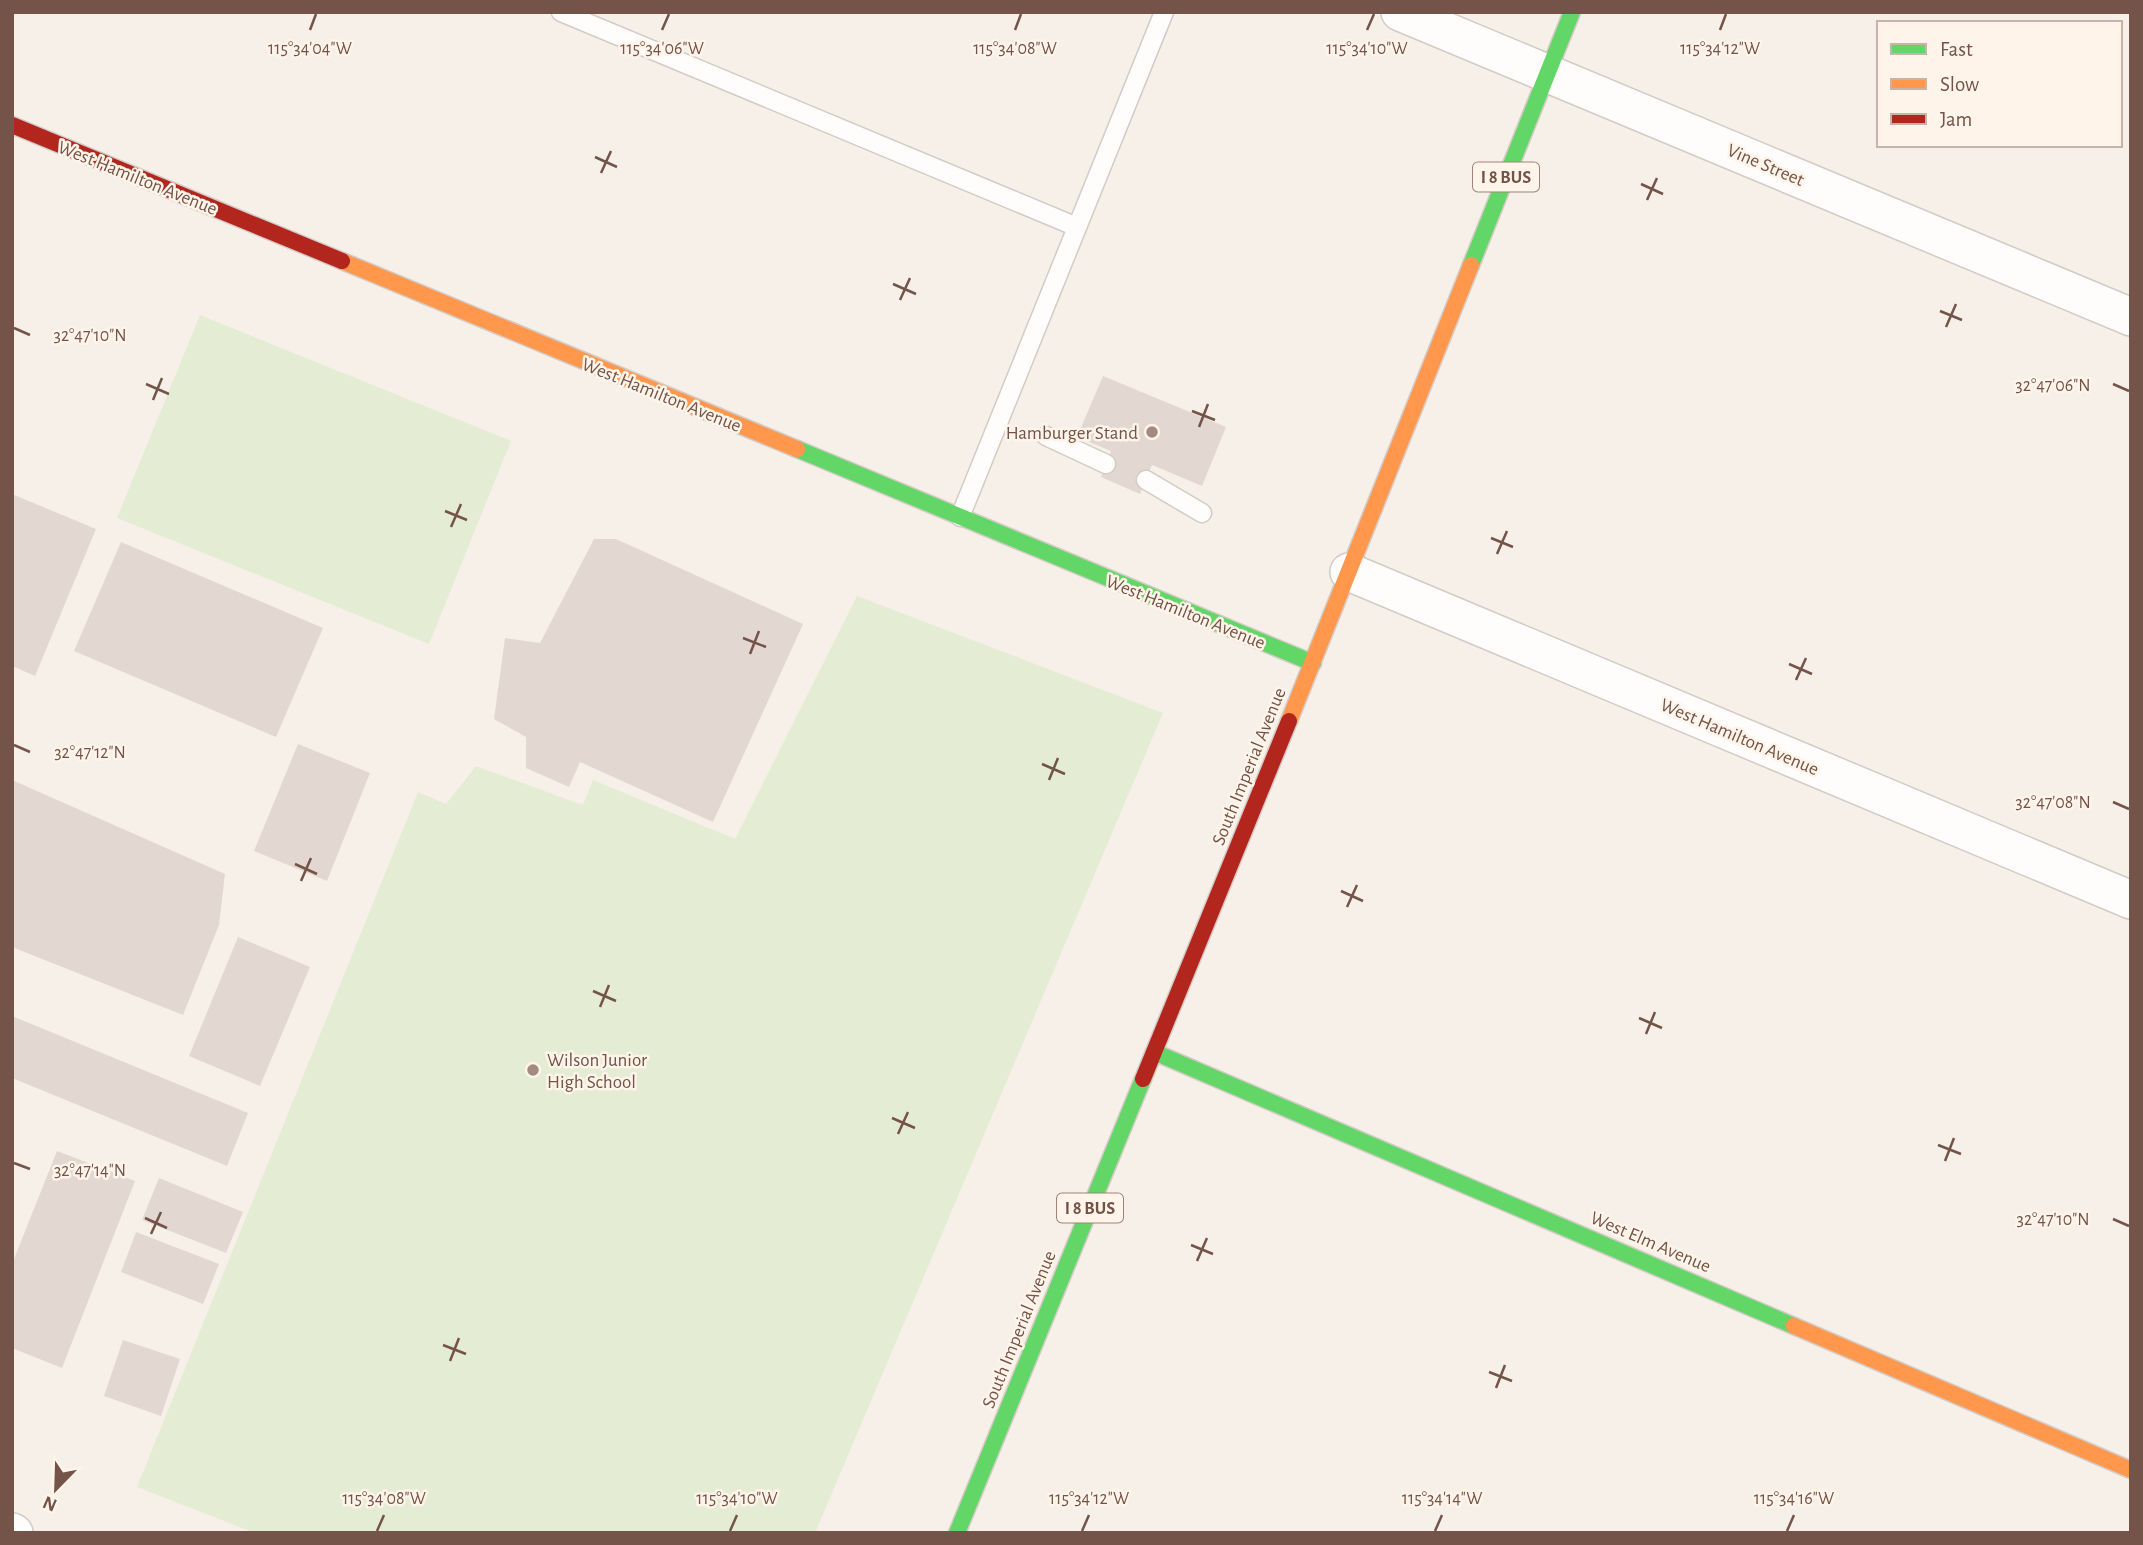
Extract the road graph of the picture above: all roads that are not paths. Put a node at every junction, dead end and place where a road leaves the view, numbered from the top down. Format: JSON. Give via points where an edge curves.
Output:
{"nodes":[{"id":1,"x":561,"y":12,"type":"edge"},
{"id":2,"x":1164,"y":12,"type":"edge"},
{"id":3,"x":1400,"y":12,"type":"edge"},
{"id":4,"x":1572,"y":12,"type":"edge"},
{"id":5,"x":1547,"y":73,"type":"junction"},
{"id":6,"x":12,"y":125,"type":"edge"},
{"id":7,"x":1077,"y":227,"type":"junction"},
{"id":8,"x":2131,"y":317,"type":"edge"},
{"id":9,"x":1046,"y":436,"type":"dead end"},
{"id":10,"x":1106,"y":464,"type":"dead end"},
{"id":11,"x":1146,"y":480,"type":"dead end"},
{"id":12,"x":1202,"y":513,"type":"dead end"},
{"id":13,"x":960,"y":517,"type":"junction"},
{"id":14,"x":1349,"y":572,"type":"junction"},
{"id":15,"x":1313,"y":663,"type":"junction"},
{"id":16,"x":2131,"y":900,"type":"edge"},
{"id":17,"x":1154,"y":1052,"type":"junction"},
{"id":18,"x":2131,"y":1470,"type":"edge"},
{"id":19,"x":957,"y":1533,"type":"edge"}],
"edges":[{"from":1,"to":7,"type":"lane"},
{"from":2,"to":7,"type":"lane"},
{"from":3,"to":5,"type":"street","name":"Vine Street"},
{"from":4,"to":5,"type":"main road","name":"South Imperial Avenue","number":"I 8 BUS"},
{"from":5,"to":8,"type":"street","name":"Vine Street"},
{"from":5,"to":14,"type":"main road","name":"South Imperial Avenue","number":"I 8 BUS"},
{"from":6,"to":13,"type":"main road","name":"West Hamilton Avenue"},
{"from":7,"to":13,"type":"lane"},
{"from":9,"to":10,"type":"lane"},
{"from":11,"to":12,"type":"lane"},
{"from":13,"to":15,"type":"main road","name":"West Hamilton Avenue"},
{"from":14,"to":15,"type":"main road","name":"South Imperial Avenue","number":"I 8 BUS"},
{"from":14,"to":16,"type":"street","name":"West Hamilton Avenue"},
{"from":15,"to":17,"type":"main road","name":"South Imperial Avenue","number":"I 8 BUS"},
{"from":17,"to":18,"type":"main road","name":"West Elm Avenue"},
{"from":17,"to":19,"type":"main road","name":"South Imperial Avenue","number":"I 8 BUS"}]}
